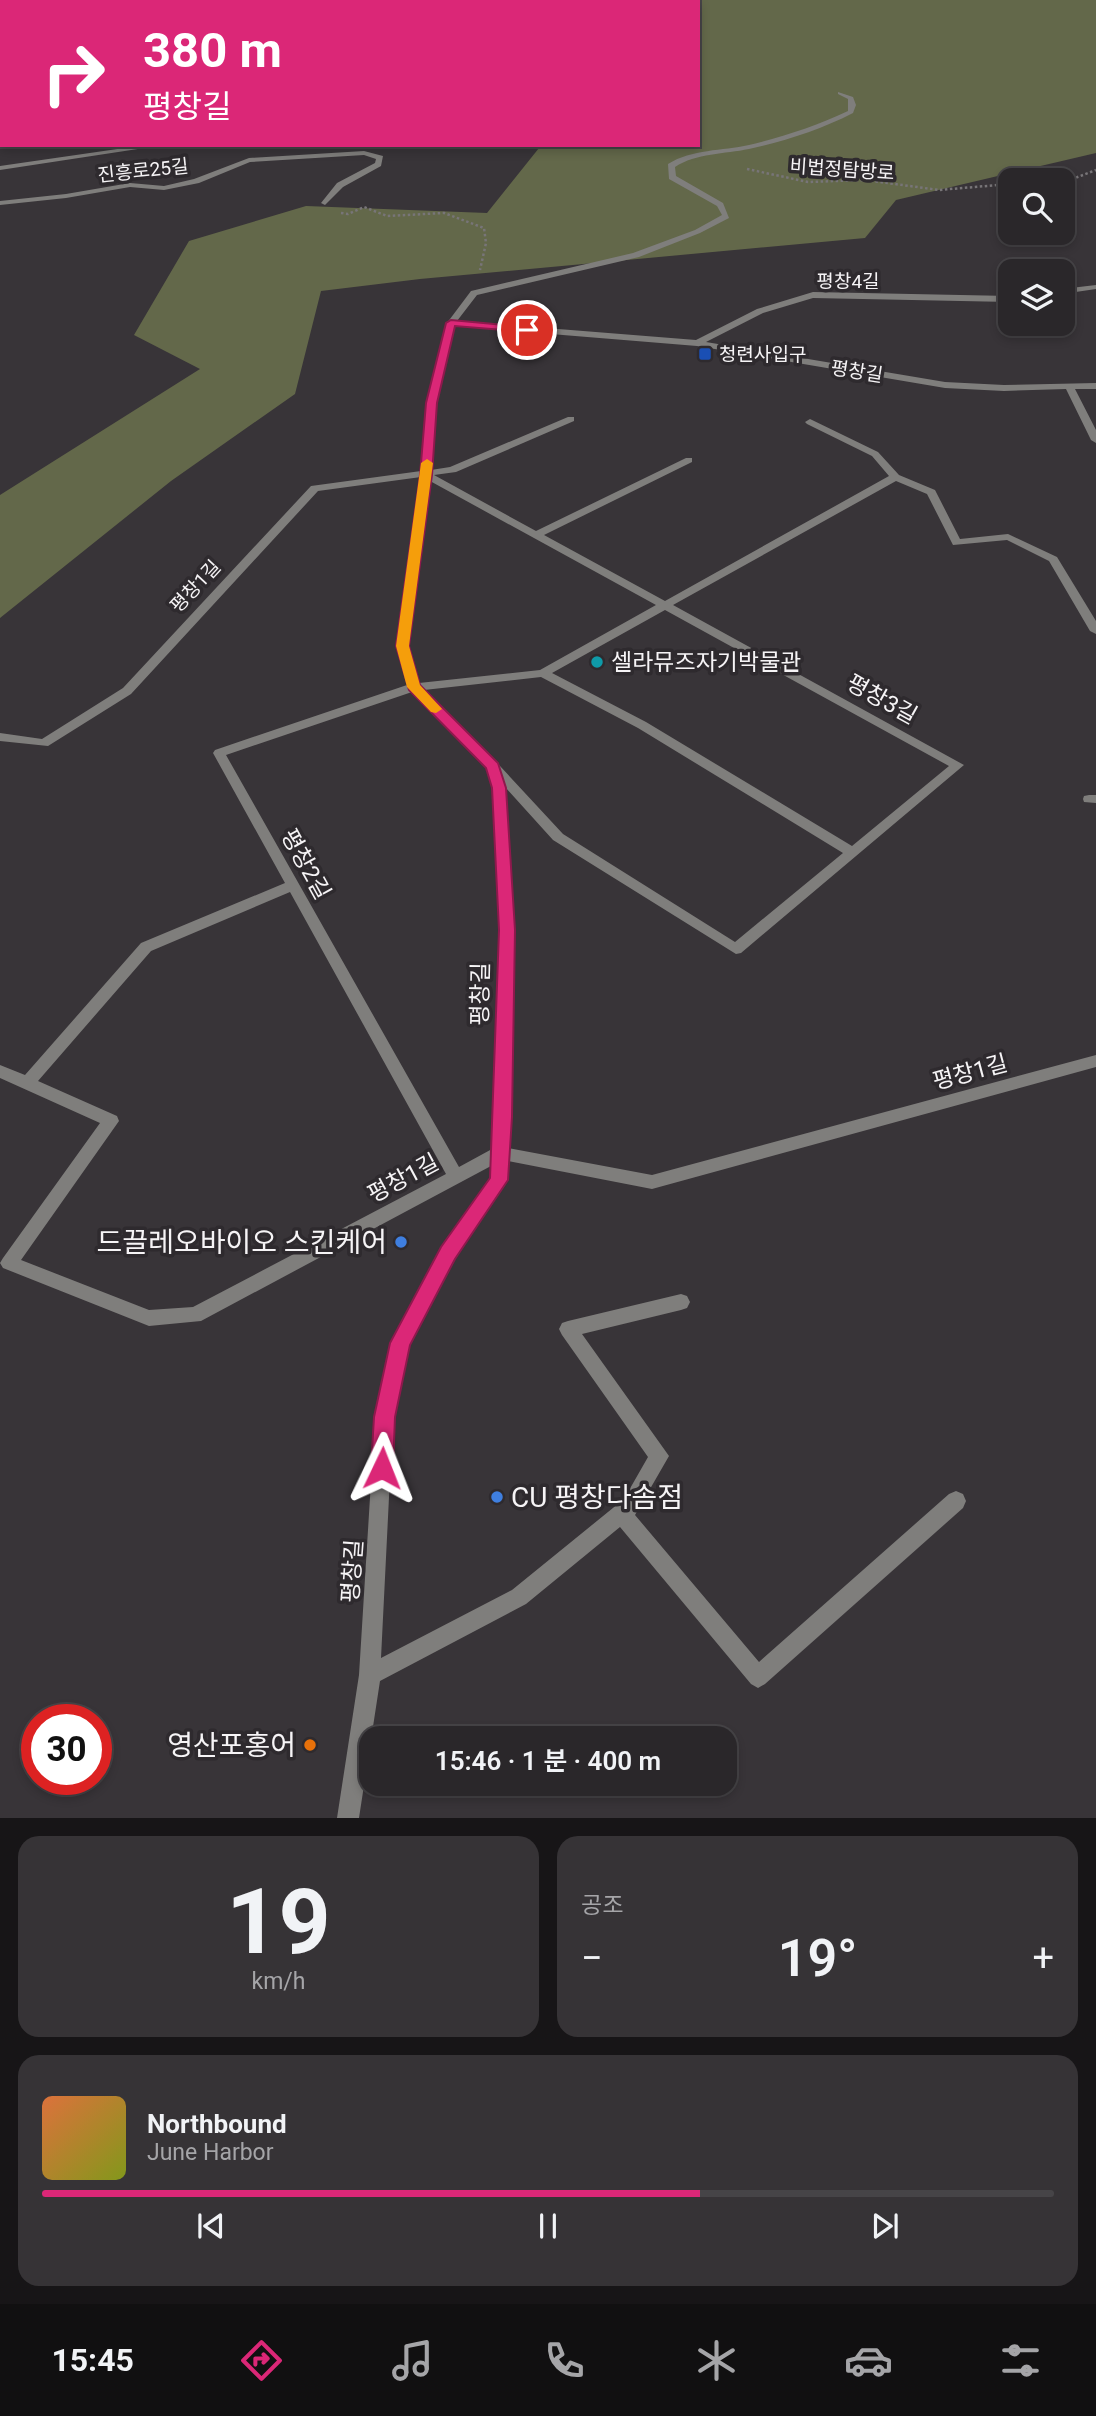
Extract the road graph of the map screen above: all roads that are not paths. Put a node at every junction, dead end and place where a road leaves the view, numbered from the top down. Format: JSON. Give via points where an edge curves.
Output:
{"nodes":[{"id":1,"x":840,"y":93,"type":"dead end"},
{"id":2,"x":147,"y":147,"type":"edge"},
{"id":3,"x":0,"y":168,"type":"edge"},
{"id":4,"x":325,"y":202,"type":"road end"},
{"id":5,"x":0,"y":203,"type":"edge"},
{"id":6,"x":1096,"y":287,"type":"edge"},
{"id":7,"x":1075,"y":290,"type":"edge"},
{"id":8,"x":998,"y":299,"type":"edge"},
{"id":9,"x":451,"y":323,"type":"junction"},
{"id":10,"x":697,"y":343,"type":"junction"},
{"id":11,"x":1096,"y":386,"type":"edge"},
{"id":12,"x":1070,"y":388,"type":"junction"},
{"id":13,"x":570,"y":419,"type":"dead end"},
{"id":14,"x":810,"y":422,"type":"dead end"},
{"id":15,"x":1096,"y":440,"type":"edge"},
{"id":16,"x":689,"y":460,"type":"dead end"},
{"id":17,"x":426,"y":475,"type":"junction"},
{"id":18,"x":895,"y":477,"type":"junction"},
{"id":19,"x":536,"y":535,"type":"junction"},
{"id":20,"x":664,"y":605,"type":"junction"},
{"id":21,"x":1096,"y":631,"type":"edge"},
{"id":22,"x":543,"y":673,"type":"junction"},
{"id":23,"x":414,"y":687,"type":"junction"},
{"id":24,"x":0,"y":737,"type":"edge"},
{"id":25,"x":493,"y":766,"type":"junction"},
{"id":26,"x":852,"y":852,"type":"junction"},
{"id":27,"x":293,"y":885,"type":"junction"},
{"id":28,"x":1096,"y":1061,"type":"edge"},
{"id":29,"x":0,"y":1071,"type":"edge"},
{"id":30,"x":27,"y":1083,"type":"junction"},
{"id":31,"x":500,"y":1153,"type":"junction"},
{"id":32,"x":457,"y":1176,"type":"junction"},
{"id":33,"x":681,"y":1303,"type":"dead end"},
{"id":34,"x":956,"y":1501,"type":"dead end"},
{"id":35,"x":622,"y":1514,"type":"junction"},
{"id":36,"x":370,"y":1675,"type":"junction"},
{"id":37,"x":348,"y":1818,"type":"edge"}],
"edges":[{"from":1,"to":9,"type":"street","via":[[850,98],[851,112],[831,123],[734,150],[680,159],[671,166],[672,177],[720,205],[726,216],[701,231],[601,265],[474,293]]},
{"from":2,"to":3,"type":"street"},
{"from":4,"to":5,"type":"street","name":"진흥로25길","via":[[340,185],[378,164],[380,158],[364,153],[249,160],[164,188],[130,184]]},
{"from":6,"to":7,"type":"street"},
{"from":8,"to":10,"type":"street","name":"평창4길","via":[[813,295],[761,311]]},
{"from":9,"to":10,"type":"street","name":"평창길","number":"평창길"},
{"from":9,"to":17,"type":"street","via":[[431,403]]},
{"from":10,"to":12,"type":"street","name":"평창길","number":"평창길","via":[[945,385]]},
{"from":11,"to":12,"type":"street","name":"평창길","number":"평창길"},
{"from":12,"to":15,"type":"street"},
{"from":13,"to":17,"type":"street","name":"평창1길","via":[[452,470]]},
{"from":14,"to":18,"type":"street","via":[[875,454]]},
{"from":16,"to":19,"type":"street"},
{"from":17,"to":19,"type":"street","name":"평창3길"},
{"from":17,"to":23,"type":"street","via":[[402,646]]},
{"from":17,"to":24,"type":"street","name":"평창1길","via":[[315,488],[127,691],[44,743]]},
{"from":18,"to":20,"type":"street"},
{"from":18,"to":21,"type":"street","via":[[931,492],[957,543],[1008,537],[1053,559]]},
{"from":19,"to":20,"type":"street","name":"평창3길"},
{"from":20,"to":22,"type":"street"},
{"from":20,"to":26,"type":"street","name":"평창3길","via":[[958,765]]},
{"from":22,"to":23,"type":"street"},
{"from":22,"to":26,"type":"street","via":[[642,725]]},
{"from":23,"to":25,"type":"street"},
{"from":23,"to":27,"type":"street","name":"평창2길","via":[[219,753]]},
{"from":25,"to":26,"type":"street","name":"평창3길","via":[[558,837],[736,949]]},
{"from":25,"to":31,"type":"street","name":"평창길","number":"평창길","via":[[499,788],[507,930]]},
{"from":27,"to":30,"type":"street","via":[[146,947]]},
{"from":27,"to":32,"type":"street","name":"평창2길"},
{"from":28,"to":31,"type":"street","name":"평창1길","via":[[652,1182]]},
{"from":29,"to":30,"type":"street","name":"평창1길"},
{"from":30,"to":32,"type":"street","name":"평창1길","via":[[111,1121],[9,1263],[149,1318],[195,1315]]},
{"from":31,"to":32,"type":"street","name":"평창1길"},
{"from":31,"to":36,"type":"street","name":"평창길","number":"평창길","via":[[499,1180],[448,1253],[400,1343],[384,1417]]},
{"from":33,"to":35,"type":"street","via":[[568,1329],[659,1455],[632,1506]]},
{"from":34,"to":35,"type":"street","via":[[758,1677]]},
{"from":35,"to":36,"type":"street","via":[[519,1597]]},
{"from":36,"to":37,"type":"street","name":"평창길","number":"평창길"}]}
